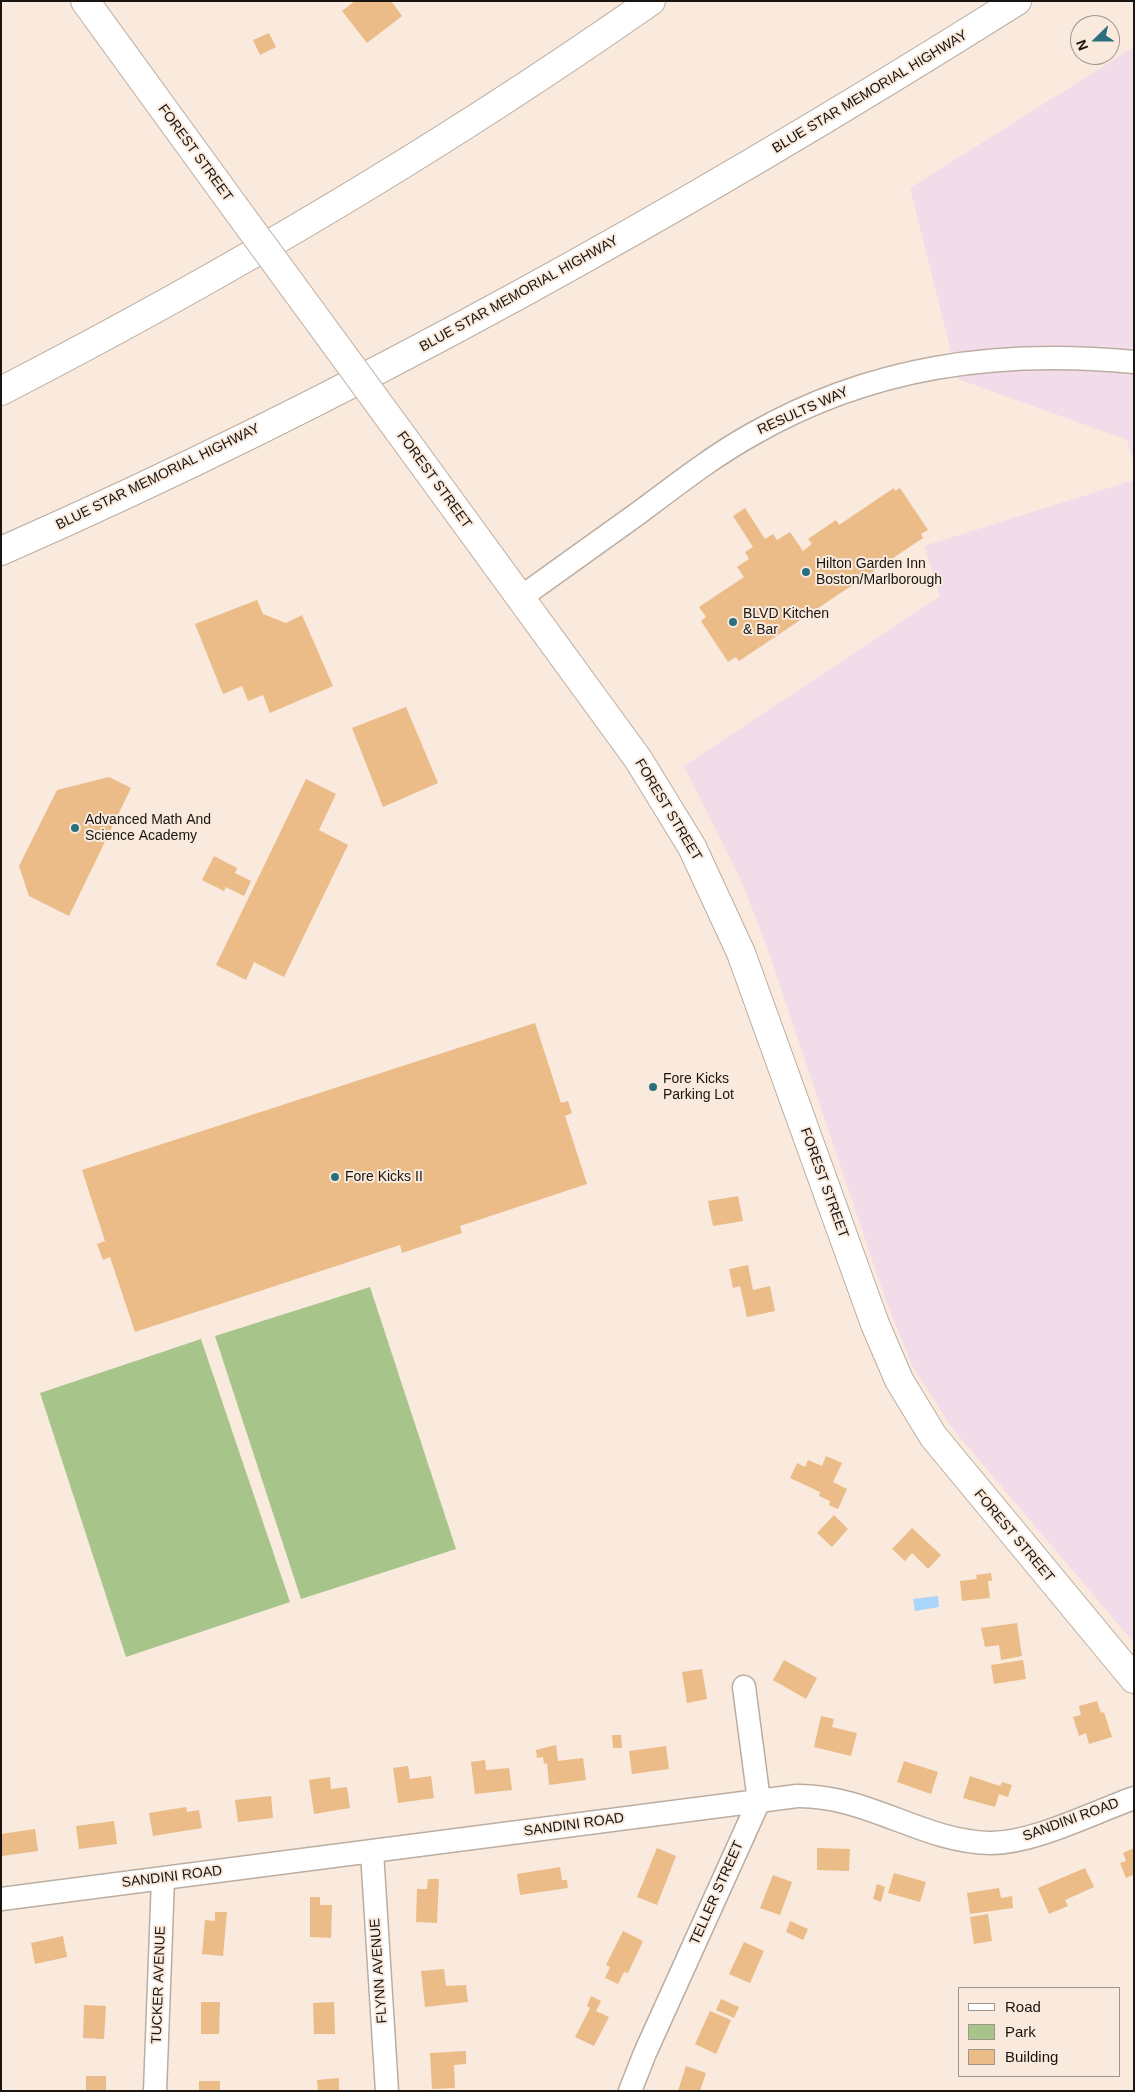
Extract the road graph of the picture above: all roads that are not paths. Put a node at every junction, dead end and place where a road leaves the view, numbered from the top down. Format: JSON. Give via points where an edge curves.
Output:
{"nodes":[{"id":1,"x":85,"y":1,"type":"edge"},
{"id":2,"x":651,"y":1,"type":"edge"},
{"id":3,"x":1018,"y":1,"type":"edge"},
{"id":4,"x":1134,"y":362,"type":"edge"},
{"id":5,"x":1,"y":391,"type":"edge"},
{"id":6,"x":1,"y":550,"type":"edge"},
{"id":7,"x":520,"y":598,"type":"junction"},
{"id":8,"x":1134,"y":1679,"type":"edge"},
{"id":9,"x":744,"y":1687,"type":"dead end"},
{"id":10,"x":1134,"y":1798,"type":"edge"},
{"id":11,"x":759,"y":1801,"type":"junction"},
{"id":12,"x":372,"y":1852,"type":"junction"},
{"id":13,"x":163,"y":1879,"type":"junction"},
{"id":14,"x":1,"y":1899,"type":"edge"},
{"id":15,"x":155,"y":2091,"type":"edge"},
{"id":16,"x":387,"y":2091,"type":"edge"},
{"id":17,"x":630,"y":2091,"type":"edge"}],
"edges":[{"from":1,"to":7,"type":"main road","name":"FOREST STREET","bridge":true},
{"from":2,"to":5,"type":"main road","via":[[502,101],[300,226]]},
{"from":3,"to":6,"type":"main road","name":"BLUE STAR MEMORIAL HIGHWAY","via":[[749,165],[445,335],[180,468]]},
{"from":4,"to":7,"type":"street","name":"RESULTS WAY","via":[[1060,356],[979,360],[912,372],[835,395],[782,418],[723,452]]},
{"from":7,"to":8,"type":"main road","name":"FOREST STREET","via":[[650,776],[716,896],[741,953],[875,1324],[912,1403],[958,1469]]},
{"from":9,"to":11,"type":"street"},
{"from":10,"to":11,"type":"street","name":"SANDINI ROAD","via":[[1036,1835],[988,1843],[937,1833],[871,1808],[835,1799],[797,1796]]},
{"from":11,"to":12,"type":"street","name":"SANDINI ROAD"},
{"from":11,"to":17,"type":"street","name":"TELLER STREET"},
{"from":12,"to":13,"type":"street","name":"SANDINI ROAD"},
{"from":12,"to":16,"type":"street","name":"FLYNN AVENUE"},
{"from":13,"to":14,"type":"street","name":"SANDINI ROAD"},
{"from":13,"to":15,"type":"street","name":"TUCKER AVENUE"}]}
